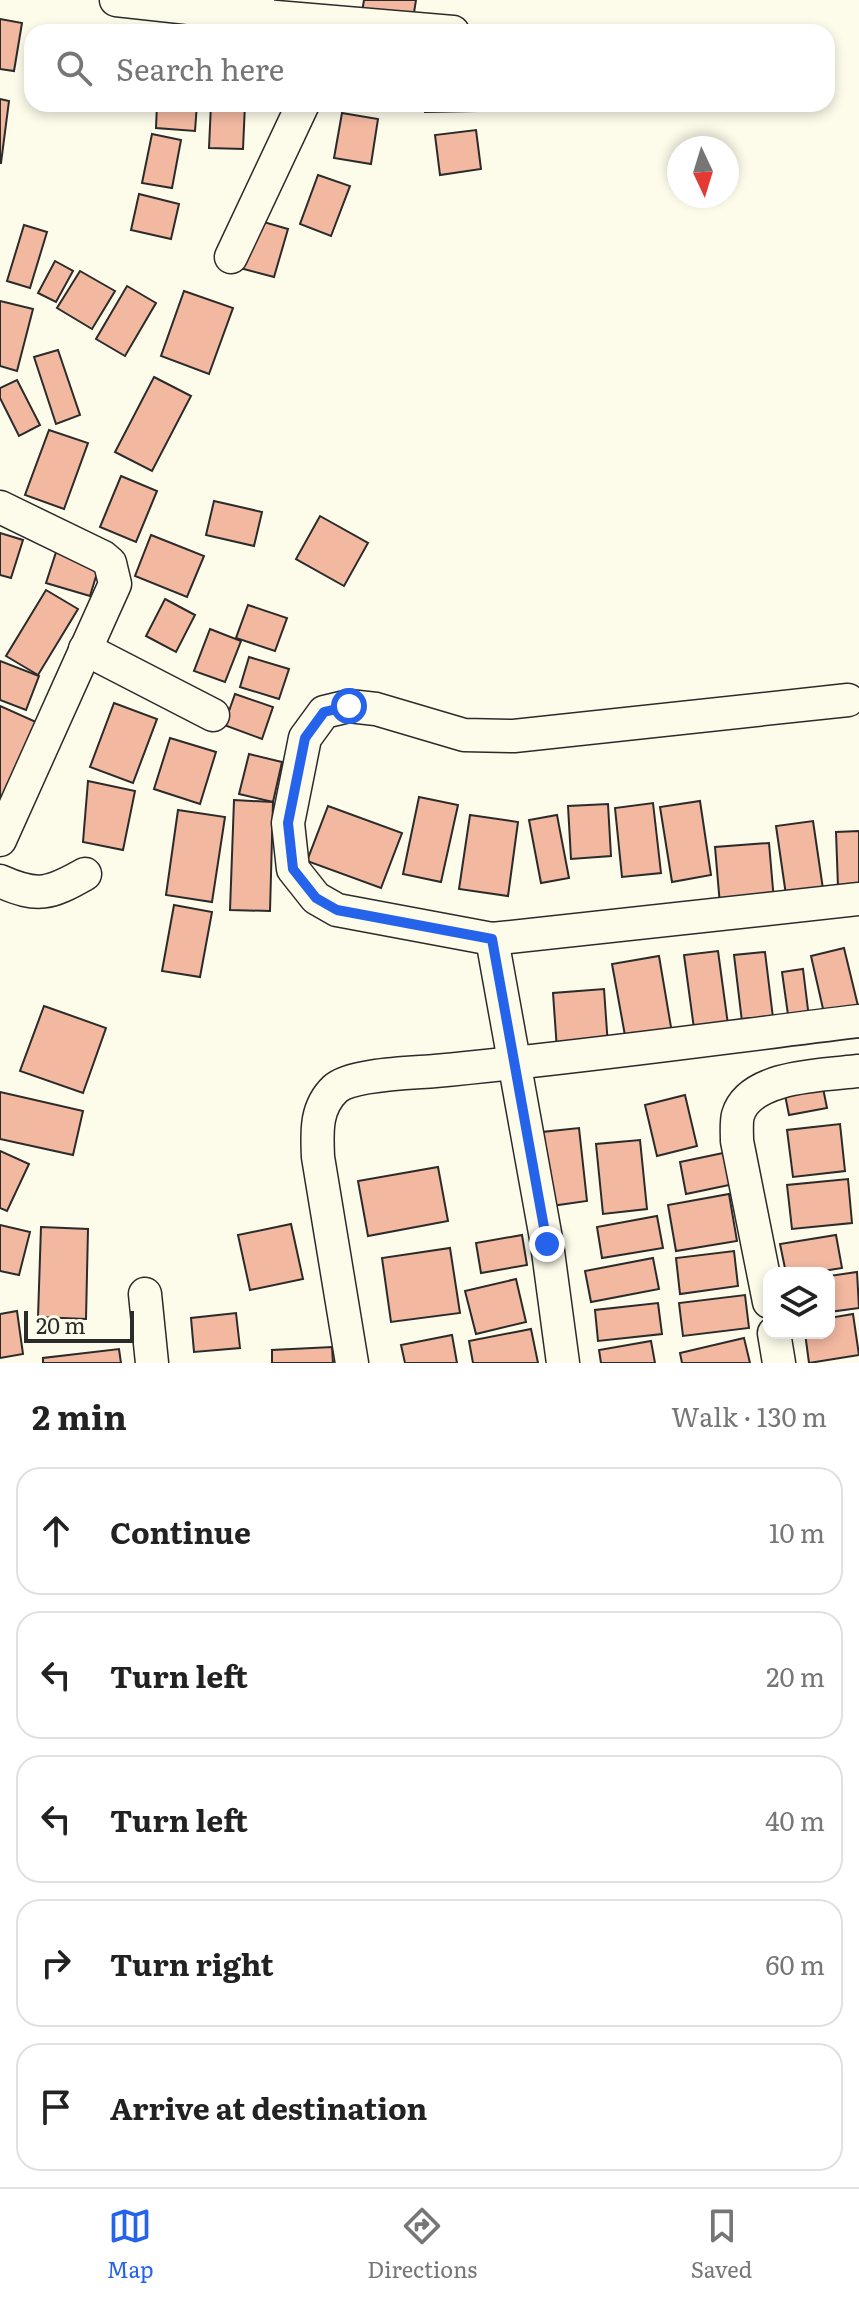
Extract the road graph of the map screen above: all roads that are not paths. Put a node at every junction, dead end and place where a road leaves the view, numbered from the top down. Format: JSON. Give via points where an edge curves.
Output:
{"nodes":[{"id":1,"x":116,"y":0,"type":"edge"},
{"id":2,"x":255,"y":7,"type":"edge"},
{"id":3,"x":305,"y":24,"type":"edge"},
{"id":4,"x":299,"y":112,"type":"edge"},
{"id":5,"x":231,"y":257,"type":"dead end"},
{"id":6,"x":0,"y":507,"type":"edge"},
{"id":7,"x":85,"y":649,"type":"junction"},
{"id":8,"x":848,"y":700,"type":"dead end"},
{"id":9,"x":213,"y":715,"type":"dead end"},
{"id":10,"x":0,"y":840,"type":"edge"},
{"id":11,"x":85,"y":874,"type":"dead end"},
{"id":12,"x":0,"y":881,"type":"edge"},
{"id":13,"x":859,"y":899,"type":"edge"},
{"id":14,"x":492,"y":939,"type":"junction"},
{"id":15,"x":859,"y":1021,"type":"edge"},
{"id":16,"x":513,"y":1064,"type":"junction"},
{"id":17,"x":859,"y":1071,"type":"edge"},
{"id":18,"x":763,"y":1272,"type":"edge"},
{"id":19,"x":145,"y":1294,"type":"dead end"},
{"id":20,"x":775,"y":1339,"type":"edge"},
{"id":21,"x":152,"y":1363,"type":"edge"},
{"id":22,"x":352,"y":1363,"type":"edge"},
{"id":23,"x":563,"y":1363,"type":"edge"},
{"id":24,"x":779,"y":1363,"type":"edge"}],
"edges":[{"from":1,"to":2,"type":"street"},
{"from":2,"to":3,"type":"street"},
{"from":4,"to":5,"type":"street"},
{"from":6,"to":7,"type":"street","via":[[110,563],[115,584]]},
{"from":7,"to":9,"type":"street"},
{"from":7,"to":10,"type":"street"},
{"from":8,"to":14,"type":"street","via":[[514,736],[464,735],[376,709],[349,706],[324,712],[305,738],[288,823],[293,869],[316,898],[337,910]]},
{"from":11,"to":12,"type":"street","via":[[44,892]]},
{"from":13,"to":14,"type":"street"},
{"from":14,"to":16,"type":"street"},
{"from":15,"to":16,"type":"street"},
{"from":16,"to":22,"type":"street","via":[[365,1078],[336,1088],[322,1107],[316,1127],[318,1157]]},
{"from":16,"to":23,"type":"street"},
{"from":17,"to":18,"type":"street","via":[[774,1082],[755,1092],[738,1114],[737,1141]]},
{"from":19,"to":21,"type":"street"},
{"from":20,"to":24,"type":"street"}]}
